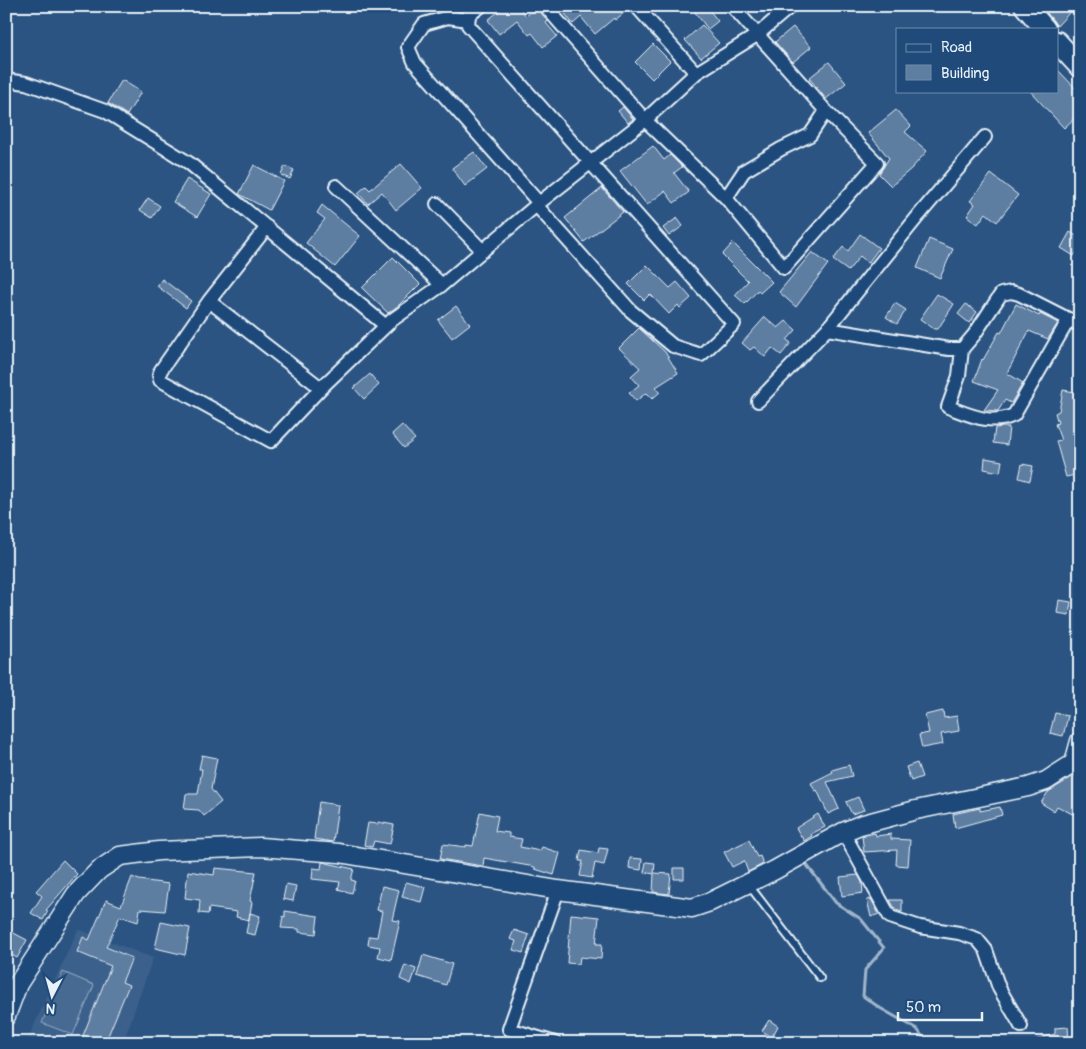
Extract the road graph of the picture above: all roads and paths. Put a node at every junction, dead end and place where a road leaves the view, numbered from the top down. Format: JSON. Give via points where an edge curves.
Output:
{"nodes":[{"id":1,"x":480,"y":6,"type":"edge"},
{"id":2,"x":545,"y":6,"type":"edge"},
{"id":3,"x":636,"y":6,"type":"edge"},
{"id":4,"x":732,"y":6,"type":"edge"},
{"id":5,"x":790,"y":6,"type":"edge"},
{"id":6,"x":1025,"y":6,"type":"edge"},
{"id":7,"x":468,"y":20,"type":"junction"},
{"id":8,"x":1045,"y":28,"type":"edge"},
{"id":9,"x":756,"y":34,"type":"junction"},
{"id":10,"x":1058,"y":43,"type":"edge"},
{"id":11,"x":1080,"y":67,"type":"edge"},
{"id":12,"x":696,"y":73,"type":"junction"},
{"id":13,"x":6,"y":80,"type":"edge"},
{"id":14,"x":826,"y":111,"type":"junction"},
{"id":15,"x":645,"y":120,"type":"junction"},
{"id":16,"x":985,"y":137,"type":"dead end"},
{"id":17,"x":592,"y":162,"type":"junction"},
{"id":18,"x":336,"y":186,"type":"dead end"},
{"id":19,"x":726,"y":198,"type":"junction"},
{"id":20,"x":437,"y":204,"type":"dead end"},
{"id":21,"x":538,"y":205,"type":"junction"},
{"id":22,"x":266,"y":227,"type":"junction"},
{"id":23,"x":483,"y":251,"type":"junction"},
{"id":24,"x":442,"y":284,"type":"junction"},
{"id":25,"x":209,"y":301,"type":"junction"},
{"id":26,"x":1074,"y":322,"type":"edge"},
{"id":27,"x":386,"y":326,"type":"junction"},
{"id":28,"x":827,"y":329,"type":"junction"},
{"id":29,"x":962,"y":349,"type":"junction"},
{"id":30,"x":321,"y":388,"type":"junction"},
{"id":31,"x":758,"y":401,"type":"dead end"},
{"id":32,"x":1080,"y":742,"type":"edge"},
{"id":33,"x":1077,"y":765,"type":"edge"},
{"id":34,"x":843,"y":832,"type":"junction"},
{"id":35,"x":748,"y":884,"type":"junction"},
{"id":36,"x":558,"y":890,"type":"junction"},
{"id":37,"x":820,"y":978,"type":"dead end"},
{"id":38,"x":6,"y":1016,"type":"edge"},
{"id":39,"x":1021,"y":1026,"type":"dead end"},
{"id":40,"x":556,"y":1043,"type":"edge"}],
"edges":[{"from":1,"to":7,"type":"street"},
{"from":2,"to":15,"type":"street"},
{"from":3,"to":12,"type":"street"},
{"from":4,"to":9,"type":"street"},
{"from":5,"to":9,"type":"street"},
{"from":6,"to":8,"type":"main road"},
{"from":7,"to":17,"type":"street","via":[[468,25]]},
{"from":7,"to":21,"type":"street","via":[[448,17],[424,24],[408,47],[415,63]]},
{"from":9,"to":12,"type":"street"},
{"from":9,"to":14,"type":"street"},
{"from":10,"to":11,"type":"main road"},
{"from":12,"to":15,"type":"street"},
{"from":13,"to":22,"type":"street","via":[[26,83],[105,110],[189,163]]},
{"from":14,"to":19,"type":"street","via":[[810,135],[744,171]]},
{"from":14,"to":19,"type":"street","via":[[877,162],[784,268]]},
{"from":15,"to":17,"type":"street"},
{"from":15,"to":19,"type":"street"},
{"from":16,"to":28,"type":"street"},
{"from":17,"to":21,"type":"street"},
{"from":17,"to":21,"type":"street","via":[[734,324],[700,354],[673,346],[631,311]]},
{"from":18,"to":24,"type":"street"},
{"from":20,"to":23,"type":"street"},
{"from":21,"to":23,"type":"street"},
{"from":22,"to":25,"type":"street"},
{"from":22,"to":27,"type":"street"},
{"from":23,"to":24,"type":"street"},
{"from":24,"to":27,"type":"street"},
{"from":25,"to":30,"type":"street"},
{"from":25,"to":30,"type":"street","via":[[161,370],[160,380],[271,441]]},
{"from":26,"to":29,"type":"street","via":[[1019,294],[1001,294]]},
{"from":26,"to":29,"type":"street","via":[[1014,415],[1005,419],[982,420],[948,407],[959,376]]},
{"from":27,"to":30,"type":"street"},
{"from":28,"to":29,"type":"street"},
{"from":28,"to":31,"type":"street"},
{"from":32,"to":33,"type":"street"},
{"from":33,"to":34,"type":"street","via":[[1028,787],[916,810]]},
{"from":34,"to":35,"type":"street"},
{"from":34,"to":39,"type":"street","via":[[890,917],[976,939],[986,950],[1000,988]]},
{"from":35,"to":36,"type":"street","via":[[692,908]]},
{"from":35,"to":37,"type":"lane"},
{"from":36,"to":38,"type":"street","via":[[311,850],[225,847],[159,850],[120,856],[99,870],[76,894],[18,984]]},
{"from":36,"to":40,"type":"street","via":[[509,1029]]}]}
